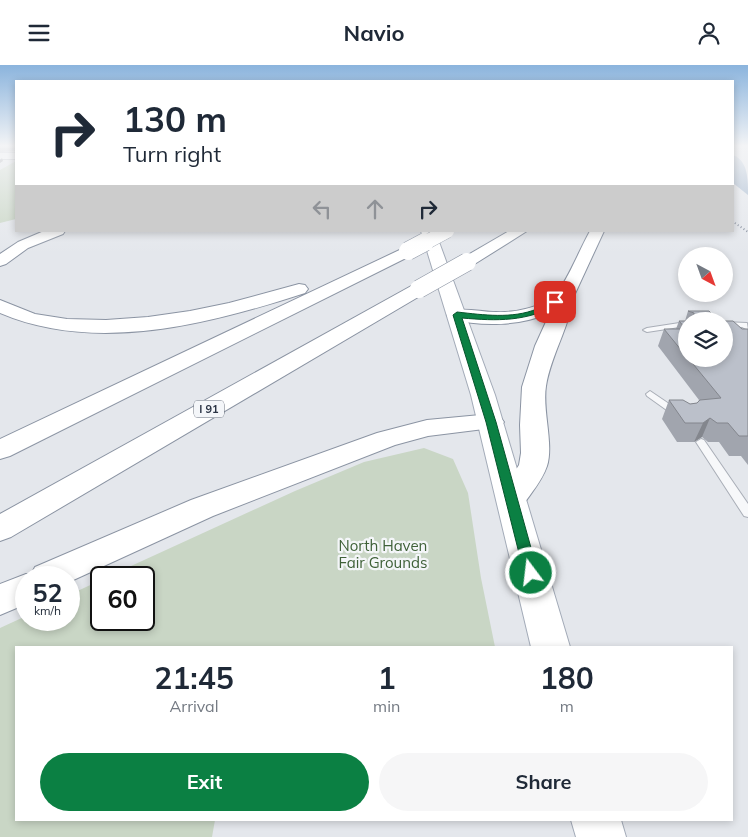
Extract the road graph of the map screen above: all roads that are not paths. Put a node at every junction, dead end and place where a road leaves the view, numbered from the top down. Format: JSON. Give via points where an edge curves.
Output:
{"nodes":[{"id":1,"x":37,"y":232,"type":"edge"},
{"id":2,"x":56,"y":232,"type":"edge"},
{"id":3,"x":428,"y":232,"type":"edge"},
{"id":4,"x":445,"y":232,"type":"edge"},
{"id":5,"x":518,"y":232,"type":"edge"},
{"id":6,"x":597,"y":232,"type":"edge"},
{"id":7,"x":0,"y":248,"type":"edge"},
{"id":8,"x":403,"y":253,"type":"junction"},
{"id":9,"x":0,"y":261,"type":"edge"},
{"id":10,"x":564,"y":298,"type":"junction"},
{"id":11,"x":0,"y":306,"type":"edge"},
{"id":12,"x":457,"y":315,"type":"junction"},
{"id":13,"x":678,"y":324,"type":"edge"},
{"id":14,"x":733,"y":326,"type":"edge"},
{"id":15,"x":747,"y":326,"type":"edge"},
{"id":16,"x":664,"y":329,"type":"junction"},
{"id":17,"x":647,"y":330,"type":"dead end"},
{"id":18,"x":678,"y":332,"type":"edge"},
{"id":19,"x":650,"y":395,"type":"dead end"},
{"id":20,"x":685,"y":419,"type":"edge"},
{"id":21,"x":491,"y":422,"type":"junction"},
{"id":22,"x":702,"y":442,"type":"edge"},
{"id":23,"x":0,"y":450,"type":"edge"},
{"id":24,"x":512,"y":498,"type":"junction"},
{"id":25,"x":748,"y":513,"type":"edge"},
{"id":26,"x":0,"y":529,"type":"edge"},
{"id":27,"x":72,"y":566,"type":"edge"},
{"id":28,"x":15,"y":592,"type":"edge"},
{"id":29,"x":0,"y":600,"type":"edge"},
{"id":30,"x":551,"y":646,"type":"edge"},
{"id":31,"x":596,"y":821,"type":"edge"},
{"id":32,"x":601,"y":837,"type":"edge"}],
"edges":[{"from":1,"to":7,"type":"main road"},
{"from":2,"to":9,"type":"main road","via":[[24,245]]},
{"from":3,"to":12,"type":"main road"},
{"from":4,"to":8,"type":"main road","bridge":true},
{"from":5,"to":26,"type":"main road","number":"I 91","bridge":true},
{"from":6,"to":10,"type":"main road"},
{"from":8,"to":11,"type":"main road","via":[[364,263],[264,300],[164,321],[117,326],[70,325],[23,316]]},
{"from":8,"to":23,"type":"main road"},
{"from":10,"to":12,"type":"main road","via":[[541,311],[520,316]]},
{"from":10,"to":24,"type":"main road","via":[[534,387],[533,465]]},
{"from":12,"to":21,"type":"main road"},
{"from":13,"to":16,"type":"lane"},
{"from":14,"to":15,"type":"lane"},
{"from":16,"to":17,"type":"lane"},
{"from":16,"to":18,"type":"lane"},
{"from":19,"to":20,"type":"lane"},
{"from":21,"to":24,"type":"main road"},
{"from":21,"to":27,"type":"main road","via":[[427,428],[386,439],[202,508]]},
{"from":22,"to":25,"type":"lane"},
{"from":24,"to":30,"type":"main road"},
{"from":28,"to":29,"type":"main road"},
{"from":31,"to":32,"type":"main road"}]}
